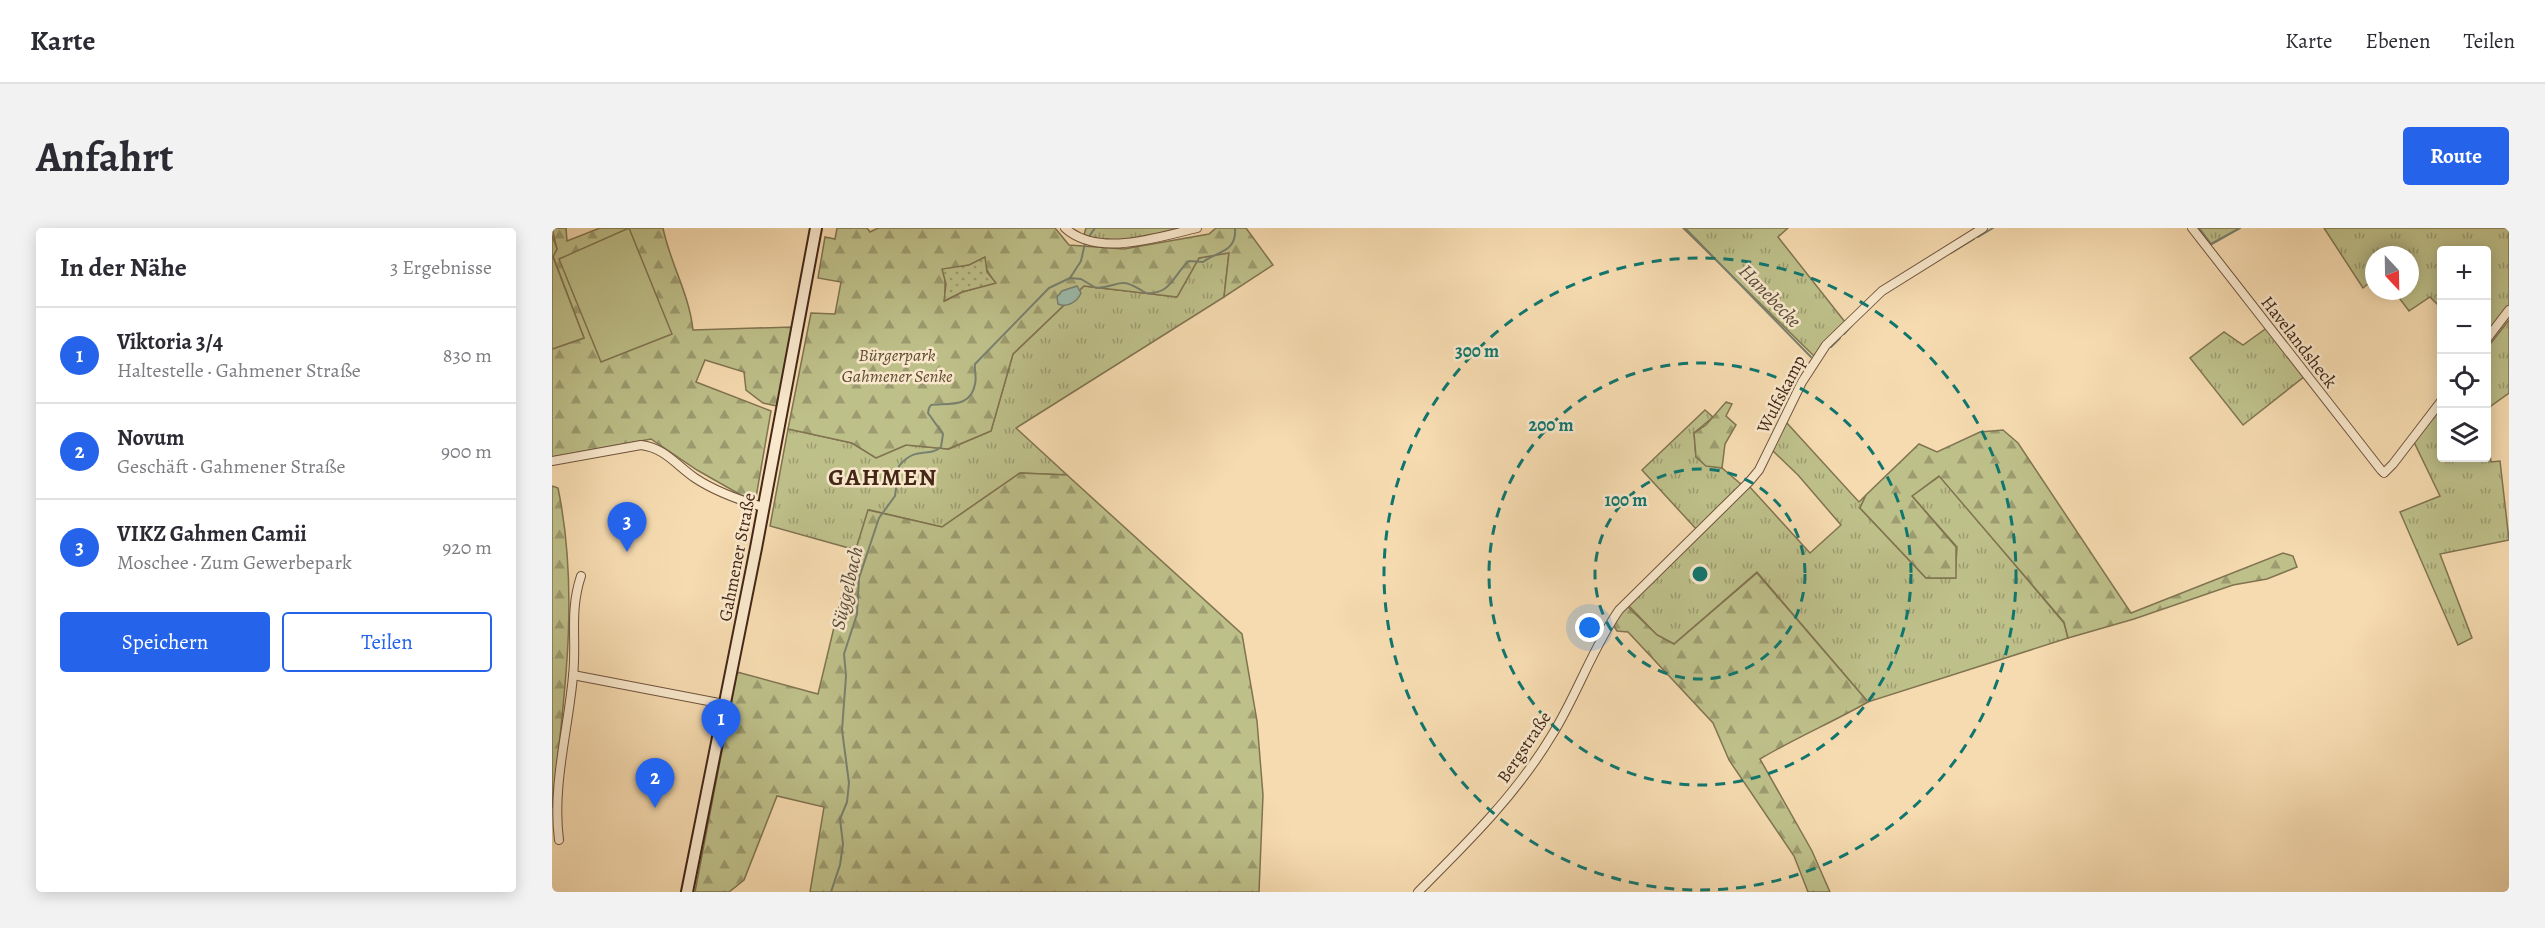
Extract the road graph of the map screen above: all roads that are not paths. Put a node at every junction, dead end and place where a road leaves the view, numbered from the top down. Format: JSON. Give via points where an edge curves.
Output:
{"nodes":[{"id":1,"x":816,"y":228,"type":"edge"},
{"id":2,"x":1065,"y":228,"type":"edge"},
{"id":3,"x":1197,"y":228,"type":"edge"},
{"id":4,"x":1983,"y":228,"type":"edge"},
{"id":5,"x":2192,"y":228,"type":"edge"},
{"id":6,"x":2509,"y":310,"type":"edge"},
{"id":7,"x":2491,"y":335,"type":"edge"},
{"id":8,"x":2437,"y":406,"type":"edge"},
{"id":9,"x":552,"y":461,"type":"edge"},
{"id":10,"x":763,"y":507,"type":"junction"},
{"id":11,"x":581,"y":576,"type":"dead end"},
{"id":12,"x":1629,"y":600,"type":"joint"},
{"id":13,"x":573,"y":675,"type":"junction"},
{"id":14,"x":724,"y":704,"type":"junction"},
{"id":15,"x":560,"y":840,"type":"dead end"},
{"id":16,"x":687,"y":892,"type":"edge"},
{"id":17,"x":1418,"y":892,"type":"edge"}],
"edges":[{"from":1,"to":10,"type":"main road","name":"Gahmener Straße"},
{"from":2,"to":3,"type":"street","via":[[1094,243],[1138,240]]},
{"from":4,"to":12,"type":"street","name":"Wulfskamp","via":[[1882,291],[1826,345],[1808,370],[1760,468]]},
{"from":5,"to":8,"type":"street","name":"Havelandsheck","via":[[2384,472]]},
{"from":6,"to":7,"type":"street"},
{"from":9,"to":10,"type":"street","via":[[602,450],[652,446],[732,498]]},
{"from":10,"to":14,"type":"main road","name":"Gahmener Straße"},
{"from":11,"to":13,"type":"street","via":[[573,599]]},
{"from":12,"to":17,"type":"street","name":"Bergstraße","via":[[1605,631],[1570,703],[1526,775]]},
{"from":13,"to":14,"type":"street"},
{"from":13,"to":15,"type":"street","via":[[555,815]]},
{"from":14,"to":16,"type":"main road","name":"Gahmener Straße"}]}
